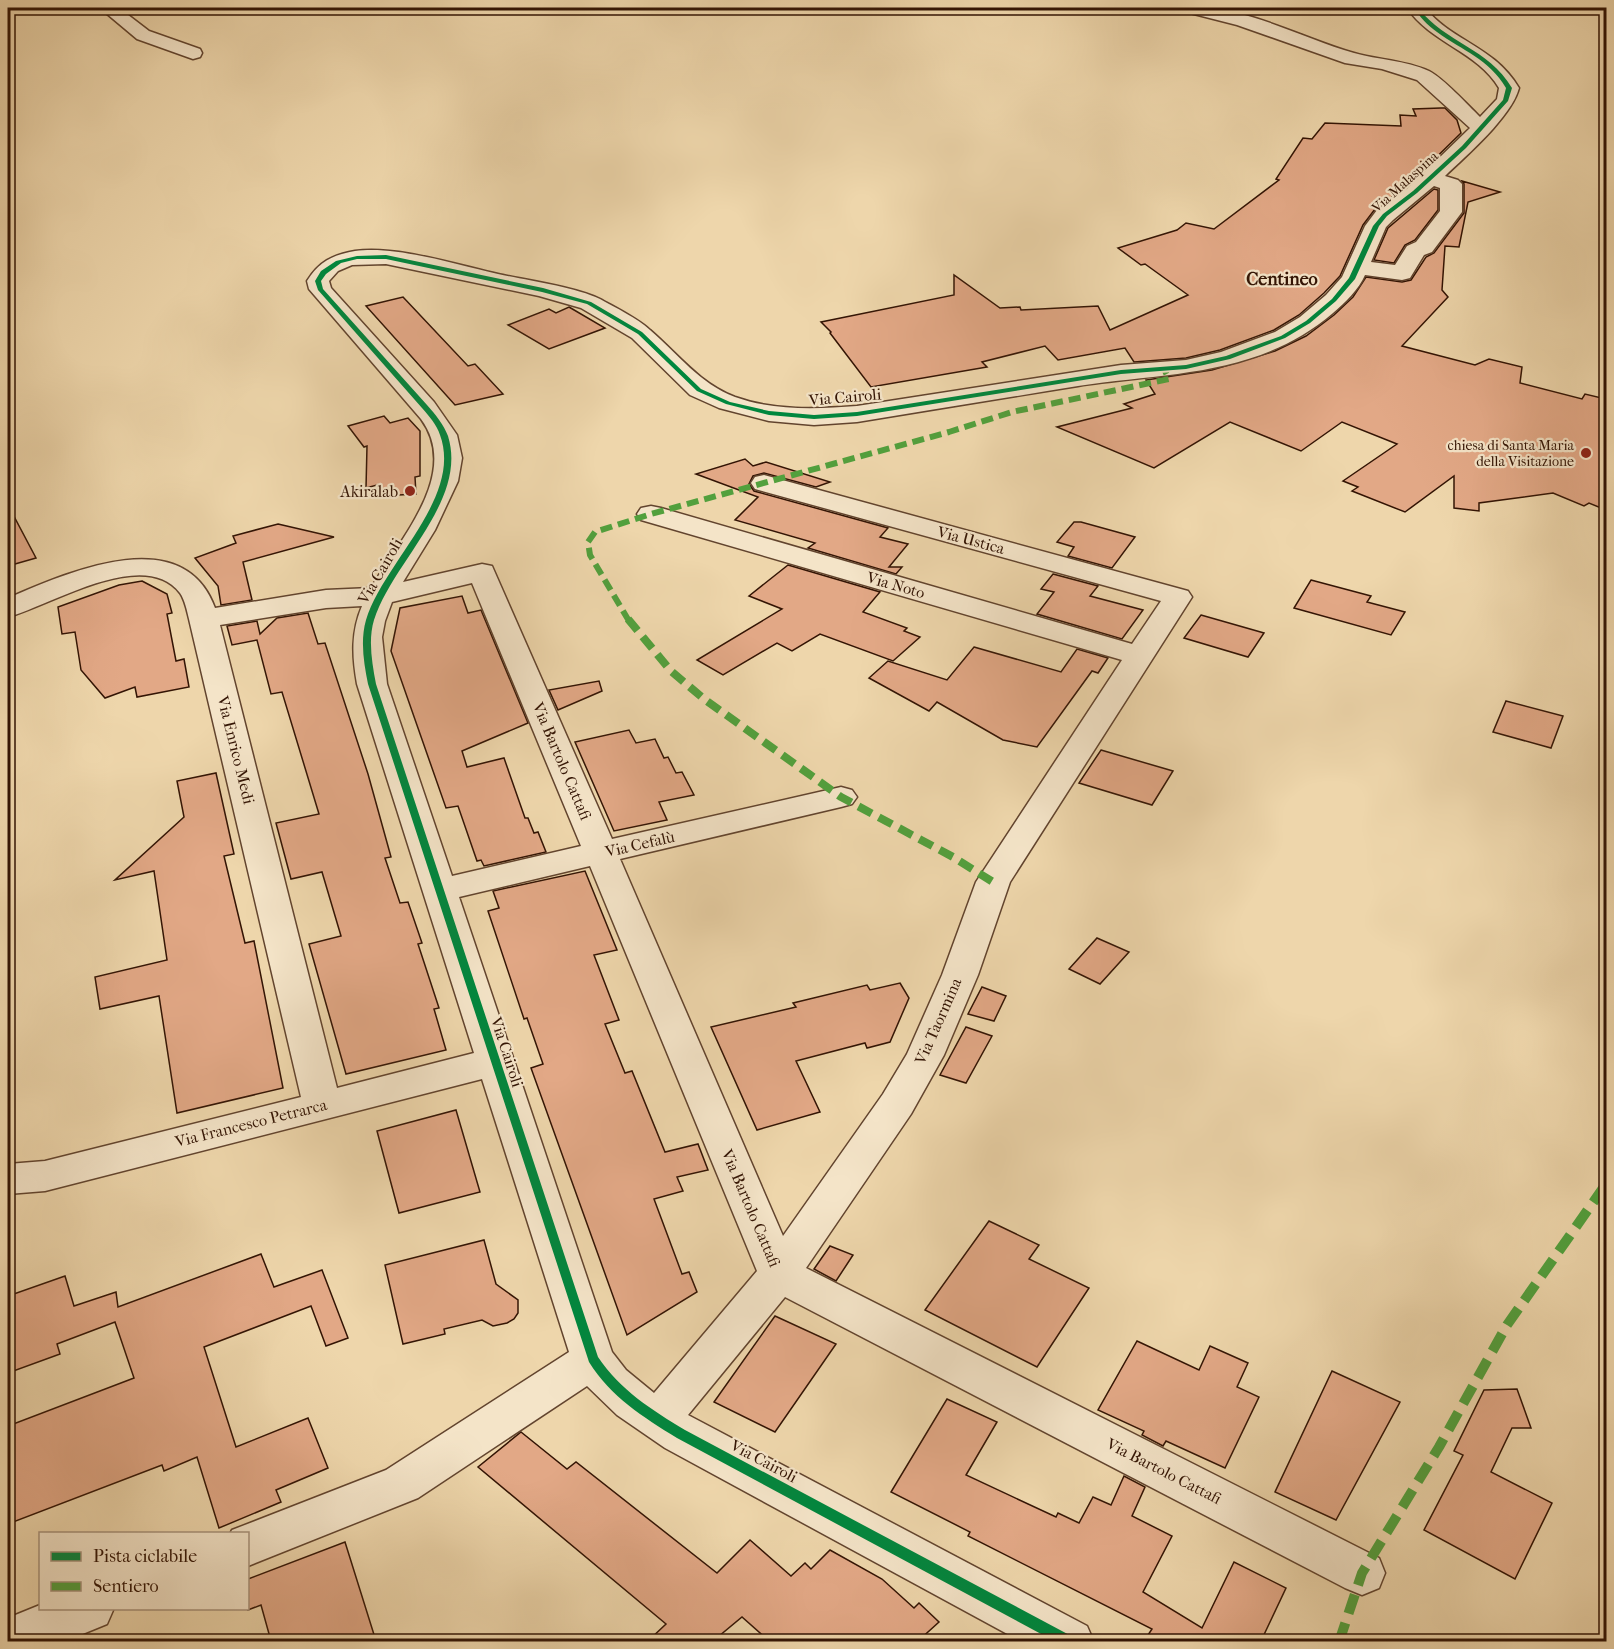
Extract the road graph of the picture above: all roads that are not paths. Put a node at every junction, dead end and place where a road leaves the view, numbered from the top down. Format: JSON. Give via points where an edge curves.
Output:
{"nodes":[{"id":1,"x":109,"y":8,"type":"edge"},
{"id":2,"x":1192,"y":8,"type":"edge"},
{"id":3,"x":1416,"y":8,"type":"edge"},
{"id":4,"x":193,"y":53,"type":"dead end"},
{"id":5,"x":1481,"y":128,"type":"junction"},
{"id":6,"x":1431,"y":178,"type":"junction"},
{"id":7,"x":1359,"y":267,"type":"junction"},
{"id":8,"x":1283,"y":337,"type":"joint"},
{"id":9,"x":764,"y":483,"type":"dead end"},
{"id":10,"x":651,"y":514,"type":"dead end"},
{"id":11,"x":380,"y":596,"type":"junction"},
{"id":12,"x":1178,"y":597,"type":"joint"},
{"id":13,"x":8,"y":608,"type":"edge"},
{"id":14,"x":204,"y":619,"type":"junction"},
{"id":15,"x":1140,"y":656,"type":"junction"},
{"id":16,"x":842,"y":797,"type":"dead end"},
{"id":17,"x":601,"y":853,"type":"junction"},
{"id":18,"x":439,"y":890,"type":"junction"},
{"id":19,"x":494,"y":1062,"type":"junction"},
{"id":20,"x":322,"y":1106,"type":"junction"},
{"id":21,"x":8,"y":1179,"type":"edge"},
{"id":22,"x":779,"y":1274,"type":"junction"},
{"id":23,"x":593,"y":1359,"type":"junction"},
{"id":24,"x":658,"y":1420,"type":"junction"},
{"id":25,"x":249,"y":1545,"type":"edge"},
{"id":26,"x":1362,"y":1573,"type":"dead end"},
{"id":27,"x":85,"y":1610,"type":"edge"},
{"id":28,"x":8,"y":1641,"type":"edge"},
{"id":29,"x":1070,"y":1641,"type":"edge"}],
"edges":[{"from":1,"to":4,"type":"street","via":[[143,35]]},
{"from":2,"to":5,"type":"street","via":[[1243,21],[1352,59],[1424,76]]},
{"from":3,"to":5,"type":"street","name":"Via Malaspina","via":[[1436,30],[1506,80],[1506,100]]},
{"from":5,"to":6,"type":"street","name":"Via Malaspina"},
{"from":6,"to":7,"type":"street","name":"Via Malaspina","via":[[1384,215]]},
{"from":6,"to":7,"type":"street","via":[[1451,184],[1451,212],[1424,247],[1415,251],[1402,273]]},
{"from":7,"to":8,"type":"street","name":"Via Malaspina","via":[[1334,300]]},
{"from":8,"to":11,"type":"street","name":"Via Cairoli","via":[[1202,364],[1121,372],[857,414],[789,416],[711,397],[690,383],[640,333],[581,301],[402,259],[373,256],[340,261],[322,273],[320,289],[431,416],[445,438],[446,474],[433,511]]},
{"from":9,"to":12,"type":"street","name":"Via Ustica"},
{"from":10,"to":15,"type":"street","name":"Via Noto"},
{"from":11,"to":14,"type":"street","via":[[326,599]]},
{"from":11,"to":17,"type":"street","name":"Via Bartolo Cattafi","via":[[482,572]]},
{"from":11,"to":18,"type":"street","name":"Via Cairoli","via":[[366,639],[372,684]]},
{"from":12,"to":15,"type":"street","name":"Via Taormina"},
{"from":13,"to":14,"type":"street","name":"Via Enrico Medi","via":[[92,574],[111,569],[150,568],[169,572],[189,585]]},
{"from":14,"to":20,"type":"street","name":"Via Enrico Medi"},
{"from":15,"to":22,"type":"street","name":"Via Taormina","via":[[993,882],[960,975],[925,1055],[864,1154]]},
{"from":16,"to":17,"type":"street","name":"Via Cefalù"},
{"from":17,"to":18,"type":"street","name":"Via Cefalù"},
{"from":17,"to":22,"type":"street","name":"Via Bartolo Cattafi"},
{"from":18,"to":19,"type":"street","name":"Via Cairoli"},
{"from":19,"to":20,"type":"street","name":"Via Francesco Petrarca"},
{"from":19,"to":23,"type":"street","name":"Via Cairoli"},
{"from":20,"to":21,"type":"street","name":"Via Francesco Petrarca","via":[[45,1176]]},
{"from":22,"to":24,"type":"street","name":"Via Taormina"},
{"from":22,"to":26,"type":"street","name":"Via Bartolo Cattafi"},
{"from":23,"to":24,"type":"street","name":"Via Cairoli","via":[[604,1378],[623,1396]]},
{"from":23,"to":25,"type":"street","via":[[402,1484]]},
{"from":24,"to":29,"type":"street","name":"Via Cairoli"},
{"from":27,"to":28,"type":"street"}]}
